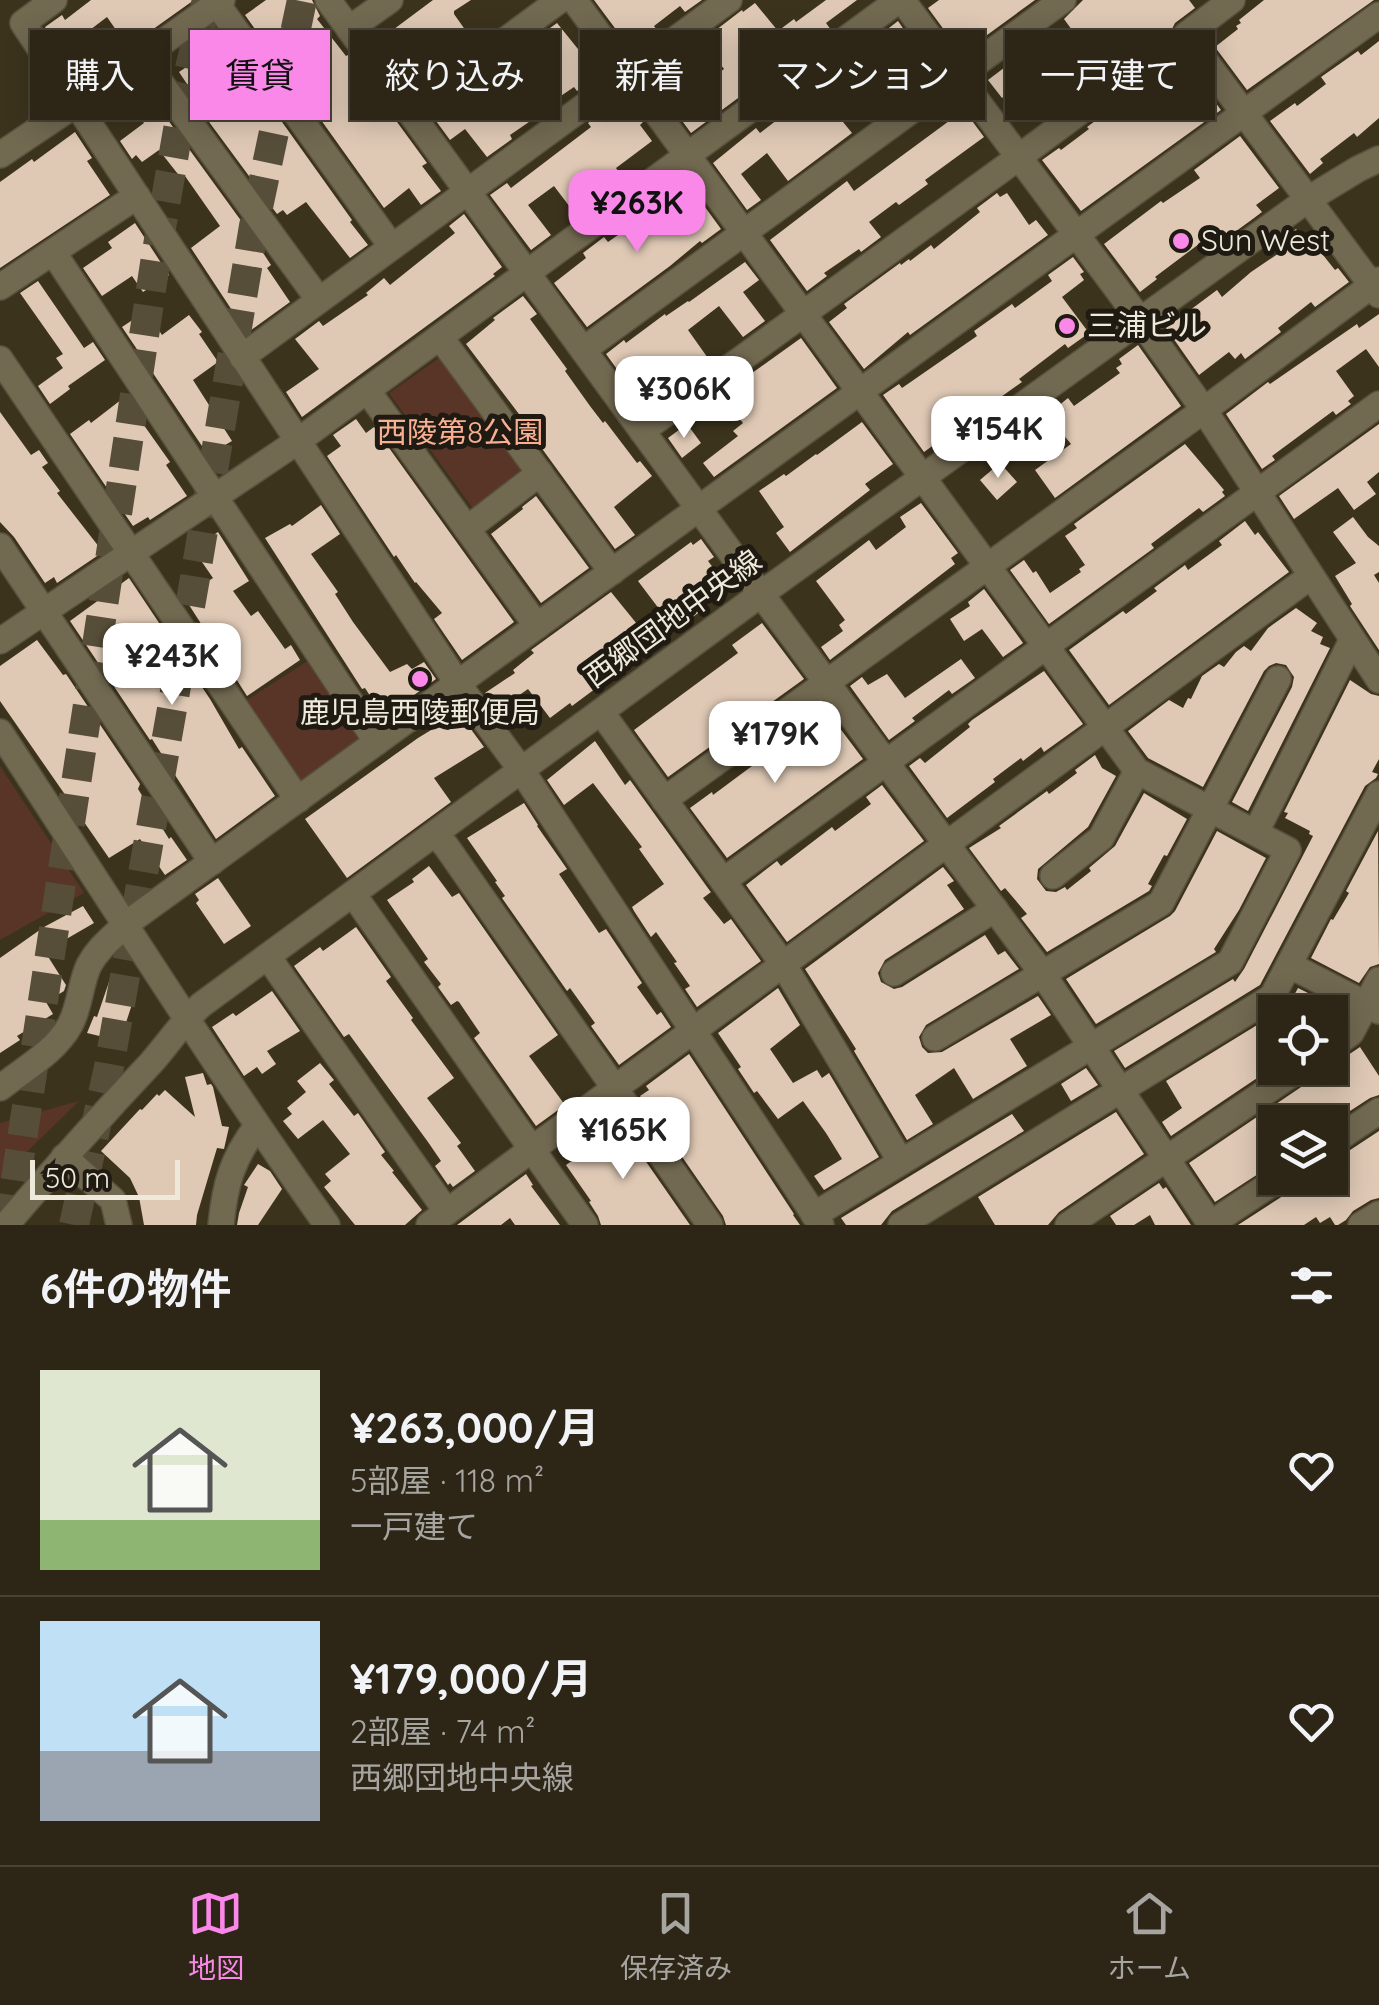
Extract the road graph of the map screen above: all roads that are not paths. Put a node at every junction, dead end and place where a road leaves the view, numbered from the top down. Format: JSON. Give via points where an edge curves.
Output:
{"nodes":[{"id":1,"x":54,"y":0,"type":"edge"},
{"id":2,"x":328,"y":0,"type":"edge"},
{"id":3,"x":390,"y":0,"type":"edge"},
{"id":4,"x":560,"y":0,"type":"edge"},
{"id":5,"x":574,"y":0,"type":"edge"},
{"id":6,"x":729,"y":0,"type":"edge"},
{"id":7,"x":901,"y":0,"type":"edge"},
{"id":8,"x":1063,"y":0,"type":"edge"},
{"id":9,"x":1232,"y":0,"type":"edge"},
{"id":10,"x":220,"y":2,"type":"edge"},
{"id":11,"x":1379,"y":15,"type":"edge"},
{"id":12,"x":350,"y":30,"type":"joint"},
{"id":13,"x":519,"y":30,"type":"edge"},
{"id":14,"x":596,"y":30,"type":"edge"},
{"id":15,"x":688,"y":30,"type":"edge"},
{"id":16,"x":924,"y":30,"type":"edge"},
{"id":17,"x":30,"y":34,"type":"edge"},
{"id":18,"x":170,"y":37,"type":"edge"},
{"id":19,"x":985,"y":57,"type":"edge"},
{"id":20,"x":170,"y":95,"type":"edge"},
{"id":21,"x":580,"y":109,"type":"edge"},
{"id":22,"x":985,"y":112,"type":"edge"},
{"id":23,"x":1245,"y":113,"type":"junction"},
{"id":24,"x":52,"y":120,"type":"edge"},
{"id":25,"x":87,"y":120,"type":"edge"},
{"id":26,"x":416,"y":120,"type":"edge"},
{"id":27,"x":662,"y":120,"type":"edge"},
{"id":28,"x":898,"y":120,"type":"edge"},
{"id":29,"x":1070,"y":120,"type":"edge"},
{"id":30,"x":0,"y":155,"type":"edge"},
{"id":31,"x":688,"y":155,"type":"junction"},
{"id":32,"x":1019,"y":158,"type":"junction"},
{"id":33,"x":1379,"y":158,"type":"edge"},
{"id":34,"x":468,"y":192,"type":"junction"},
{"id":35,"x":137,"y":196,"type":"junction"},
{"id":36,"x":1307,"y":200,"type":"junction"},
{"id":37,"x":744,"y":232,"type":"junction"},
{"id":38,"x":1077,"y":235,"type":"junction"},
{"id":39,"x":392,"y":247,"type":"junction"},
{"id":40,"x":52,"y":252,"type":"junction"},
{"id":41,"x":527,"y":273,"type":"junction"},
{"id":42,"x":0,"y":286,"type":"edge"},
{"id":43,"x":1377,"y":287,"type":"edge"},
{"id":44,"x":320,"y":300,"type":"junction"},
{"id":45,"x":803,"y":312,"type":"junction"},
{"id":46,"x":1140,"y":320,"type":"junction"},
{"id":47,"x":440,"y":337,"type":"junction"},
{"id":48,"x":583,"y":350,"type":"junction"},
{"id":49,"x":242,"y":357,"type":"junction"},
{"id":50,"x":0,"y":359,"type":"edge"},
{"id":51,"x":367,"y":390,"type":"junction"},
{"id":52,"x":860,"y":392,"type":"junction"},
{"id":53,"x":1379,"y":404,"type":"edge"},
{"id":54,"x":1204,"y":410,"type":"junction"},
{"id":55,"x":642,"y":430,"type":"junction"},
{"id":56,"x":298,"y":440,"type":"junction"},
{"id":57,"x":540,"y":473,"type":"junction"},
{"id":58,"x":923,"y":477,"type":"junction"},
{"id":59,"x":1258,"y":492,"type":"junction"},
{"id":60,"x":214,"y":497,"type":"junction"},
{"id":61,"x":699,"y":509,"type":"junction"},
{"id":62,"x":467,"y":530,"type":"junction"},
{"id":63,"x":0,"y":546,"type":"edge"},
{"id":64,"x":131,"y":553,"type":"junction"},
{"id":65,"x":987,"y":565,"type":"junction"},
{"id":66,"x":612,"y":572,"type":"junction"},
{"id":67,"x":1311,"y":576,"type":"junction"},
{"id":68,"x":761,"y":594,"type":"junction"},
{"id":69,"x":44,"y":612,"type":"junction"},
{"id":70,"x":537,"y":626,"type":"junction"},
{"id":71,"x":1352,"y":640,"type":"junction"},
{"id":72,"x":0,"y":641,"type":"edge"},
{"id":73,"x":1046,"y":646,"type":"junction"},
{"id":74,"x":1278,"y":679,"type":"dead end"},
{"id":75,"x":1379,"y":680,"type":"edge"},
{"id":76,"x":826,"y":682,"type":"junction"},
{"id":77,"x":458,"y":684,"type":"junction"},
{"id":78,"x":601,"y":712,"type":"junction"},
{"id":79,"x":1106,"y":727,"type":"junction"},
{"id":80,"x":0,"y":732,"type":"edge"},
{"id":81,"x":377,"y":742,"type":"junction"},
{"id":82,"x":886,"y":762,"type":"junction"},
{"id":83,"x":522,"y":770,"type":"junction"},
{"id":84,"x":1136,"y":770,"type":"junction"},
{"id":85,"x":1379,"y":794,"type":"edge"},
{"id":86,"x":298,"y":800,"type":"junction"},
{"id":87,"x":664,"y":800,"type":"junction"},
{"id":88,"x":1211,"y":808,"type":"junction"},
{"id":89,"x":1256,"y":832,"type":"junction"},
{"id":90,"x":435,"y":834,"type":"junction"},
{"id":91,"x":946,"y":844,"type":"junction"},
{"id":92,"x":212,"y":862,"type":"junction"},
{"id":93,"x":1053,"y":876,"type":"dead end"},
{"id":94,"x":722,"y":881,"type":"junction"},
{"id":95,"x":353,"y":894,"type":"junction"},
{"id":96,"x":995,"y":909,"type":"junction"},
{"id":97,"x":126,"y":924,"type":"junction"},
{"id":98,"x":268,"y":957,"type":"junction"},
{"id":99,"x":783,"y":964,"type":"junction"},
{"id":100,"x":1289,"y":964,"type":"junction"},
{"id":101,"x":1042,"y":973,"type":"junction"},
{"id":102,"x":894,"y":974,"type":"dead end"},
{"id":103,"x":1379,"y":980,"type":"edge"},
{"id":104,"x":1373,"y":1008,"type":"edge"},
{"id":105,"x":187,"y":1018,"type":"junction"},
{"id":106,"x":693,"y":1030,"type":"junction"},
{"id":107,"x":1348,"y":1035,"type":"edge"},
{"id":108,"x":935,"y":1038,"type":"dead end"},
{"id":109,"x":1092,"y":1046,"type":"junction"},
{"id":110,"x":1276,"y":1085,"type":"edge"},
{"id":111,"x":0,"y":1088,"type":"edge"},
{"id":112,"x":616,"y":1088,"type":"junction"},
{"id":113,"x":1121,"y":1090,"type":"junction"},
{"id":114,"x":1379,"y":1111,"type":"edge"},
{"id":115,"x":257,"y":1126,"type":"junction"},
{"id":116,"x":1348,"y":1132,"type":"edge"},
{"id":117,"x":532,"y":1149,"type":"junction"},
{"id":118,"x":64,"y":1157,"type":"junction"},
{"id":119,"x":1166,"y":1158,"type":"junction"},
{"id":120,"x":901,"y":1162,"type":"junction"},
{"id":121,"x":1258,"y":1193,"type":"edge"},
{"id":122,"x":1379,"y":1214,"type":"edge"},
{"id":123,"x":438,"y":1218,"type":"edge"},
{"id":124,"x":817,"y":1220,"type":"edge"},
{"id":125,"x":6,"y":1225,"type":"edge"},
{"id":126,"x":119,"y":1225,"type":"edge"},
{"id":127,"x":221,"y":1225,"type":"edge"},
{"id":128,"x":328,"y":1225,"type":"edge"},
{"id":129,"x":584,"y":1225,"type":"edge"},
{"id":130,"x":710,"y":1225,"type":"edge"},
{"id":131,"x":901,"y":1225,"type":"edge"},
{"id":132,"x":1068,"y":1225,"type":"edge"},
{"id":133,"x":1210,"y":1225,"type":"edge"},
{"id":134,"x":1361,"y":1225,"type":"edge"}],
"edges":[{"from":1,"to":17,"type":"street","via":[[23,23]]},
{"from":2,"to":12,"type":"street"},
{"from":3,"to":12,"type":"street"},
{"from":4,"to":13,"type":"street"},
{"from":5,"to":14,"type":"street"},
{"from":6,"to":15,"type":"street"},
{"from":7,"to":16,"type":"street"},
{"from":7,"to":31,"type":"street"},
{"from":8,"to":19,"type":"street"},
{"from":9,"to":23,"type":"street","via":[[1186,35]]},
{"from":10,"to":18,"type":"street"},
{"from":10,"to":39,"type":"street"},
{"from":11,"to":23,"type":"street"},
{"from":20,"to":44,"type":"street"},
{"from":21,"to":34,"type":"street"},
{"from":22,"to":32,"type":"street"},
{"from":23,"to":36,"type":"street"},
{"from":23,"to":38,"type":"street"},
{"from":24,"to":30,"type":"street"},
{"from":25,"to":35,"type":"street"},
{"from":26,"to":34,"type":"street"},
{"from":27,"to":31,"type":"street"},
{"from":28,"to":37,"type":"street"},
{"from":29,"to":32,"type":"street"},
{"from":31,"to":37,"type":"street"},
{"from":31,"to":41,"type":"street"},
{"from":32,"to":38,"type":"street"},
{"from":32,"to":45,"type":"street"},
{"from":33,"to":36,"type":"street","name":"西郷団地中央線"},
{"from":34,"to":39,"type":"street"},
{"from":34,"to":41,"type":"street"},
{"from":35,"to":40,"type":"street"},
{"from":35,"to":49,"type":"street"},
{"from":36,"to":43,"type":"street"},
{"from":36,"to":46,"type":"street","name":"西郷団地中央線"},
{"from":37,"to":45,"type":"street"},
{"from":37,"to":48,"type":"street"},
{"from":38,"to":46,"type":"street"},
{"from":38,"to":52,"type":"street"},
{"from":39,"to":44,"type":"street"},
{"from":40,"to":42,"type":"street"},
{"from":40,"to":60,"type":"street"},
{"from":41,"to":47,"type":"street"},
{"from":41,"to":48,"type":"street"},
{"from":43,"to":54,"type":"street"},
{"from":44,"to":49,"type":"street"},
{"from":45,"to":52,"type":"street"},
{"from":45,"to":55,"type":"street"},
{"from":46,"to":54,"type":"street"},
{"from":46,"to":58,"type":"street","name":"西郷団地中央線"},
{"from":47,"to":51,"type":"street"},
{"from":47,"to":57,"type":"street"},
{"from":48,"to":55,"type":"street"},
{"from":49,"to":56,"type":"street"},
{"from":50,"to":64,"type":"street"},
{"from":51,"to":56,"type":"street"},
{"from":51,"to":62,"type":"street"},
{"from":52,"to":58,"type":"street"},
{"from":52,"to":61,"type":"street"},
{"from":53,"to":59,"type":"street"},
{"from":54,"to":59,"type":"street"},
{"from":54,"to":65,"type":"street"},
{"from":55,"to":61,"type":"street"},
{"from":56,"to":60,"type":"street"},
{"from":56,"to":77,"type":"street"},
{"from":57,"to":62,"type":"street"},
{"from":57,"to":66,"type":"street"},
{"from":58,"to":65,"type":"street"},
{"from":58,"to":68,"type":"street","name":"西郷団地中央線"},
{"from":59,"to":67,"type":"street"},
{"from":59,"to":73,"type":"street"},
{"from":60,"to":64,"type":"street"},
{"from":60,"to":81,"type":"street"},
{"from":61,"to":66,"type":"street"},
{"from":61,"to":68,"type":"street"},
{"from":62,"to":70,"type":"street"},
{"from":63,"to":69,"type":"street"},
{"from":64,"to":69,"type":"street"},
{"from":64,"to":86,"type":"street"},
{"from":65,"to":73,"type":"street"},
{"from":65,"to":76,"type":"street"},
{"from":66,"to":70,"type":"street"},
{"from":67,"to":71,"type":"street"},
{"from":67,"to":79,"type":"street"},
{"from":68,"to":76,"type":"street"},
{"from":68,"to":78,"type":"street","name":"西郷団地中央線"},
{"from":69,"to":72,"type":"street"},
{"from":69,"to":92,"type":"street"},
{"from":70,"to":77,"type":"street"},
{"from":71,"to":75,"type":"street"},
{"from":71,"to":89,"type":"street"},
{"from":73,"to":79,"type":"street"},
{"from":73,"to":82,"type":"street"},
{"from":74,"to":88,"type":"street"},
{"from":76,"to":82,"type":"street"},
{"from":76,"to":87,"type":"street"},
{"from":77,"to":81,"type":"street"},
{"from":77,"to":83,"type":"street"},
{"from":78,"to":83,"type":"street","name":"西郷団地中央線"},
{"from":78,"to":87,"type":"street"},
{"from":79,"to":84,"type":"street"},
{"from":79,"to":91,"type":"street"},
{"from":80,"to":97,"type":"street"},
{"from":81,"to":86,"type":"street"},
{"from":82,"to":91,"type":"street"},
{"from":82,"to":94,"type":"street"},
{"from":83,"to":90,"type":"street","name":"西郷団地中央線"},
{"from":83,"to":106,"type":"street"},
{"from":84,"to":88,"type":"street"},
{"from":84,"to":93,"type":"street","via":[[1101,838]]},
{"from":85,"to":100,"type":"street"},
{"from":86,"to":92,"type":"street"},
{"from":87,"to":94,"type":"street"},
{"from":88,"to":89,"type":"street"},
{"from":88,"to":101,"type":"street","via":[[1161,903]]},
{"from":89,"to":109,"type":"street","via":[[1288,850],[1230,962]]},
{"from":90,"to":95,"type":"street","name":"西郷団地中央線"},
{"from":90,"to":112,"type":"street"},
{"from":91,"to":96,"type":"street"},
{"from":91,"to":99,"type":"street"},
{"from":92,"to":97,"type":"street"},
{"from":94,"to":99,"type":"street"},
{"from":95,"to":98,"type":"street","name":"西郷団地中央線"},
{"from":95,"to":117,"type":"street"},
{"from":96,"to":101,"type":"street"},
{"from":96,"to":102,"type":"street"},
{"from":97,"to":105,"type":"street"},
{"from":97,"to":111,"type":"street","via":[[89,966],[69,1028]]},
{"from":98,"to":105,"type":"street","name":"西郷団地中央線"},
{"from":98,"to":123,"type":"street"},
{"from":99,"to":106,"type":"street"},
{"from":99,"to":120,"type":"street"},
{"from":100,"to":104,"type":"street"},
{"from":100,"to":113,"type":"street","via":[[1272,997]]},
{"from":101,"to":108,"type":"street"},
{"from":101,"to":109,"type":"street"},
{"from":103,"to":104,"type":"street"},
{"from":104,"to":107,"type":"street"},
{"from":105,"to":115,"type":"street"},
{"from":105,"to":118,"type":"street","name":"西郷団地中央線"},
{"from":106,"to":112,"type":"street"},
{"from":106,"to":124,"type":"street"},
{"from":109,"to":113,"type":"street"},
{"from":109,"to":120,"type":"street"},
{"from":110,"to":119,"type":"street"},
{"from":112,"to":117,"type":"street"},
{"from":112,"to":130,"type":"street"},
{"from":113,"to":119,"type":"street"},
{"from":113,"to":131,"type":"street"},
{"from":114,"to":116,"type":"street"},
{"from":115,"to":127,"type":"street","via":[[238,1150]]},
{"from":115,"to":128,"type":"street"},
{"from":117,"to":123,"type":"street"},
{"from":117,"to":129,"type":"street"},
{"from":118,"to":125,"type":"street","name":"西郷団地中央線"},
{"from":118,"to":126,"type":"street","via":[[114,1200]]},
{"from":119,"to":132,"type":"street"},
{"from":119,"to":133,"type":"street"},
{"from":120,"to":124,"type":"street"},
{"from":121,"to":133,"type":"street"},
{"from":122,"to":134,"type":"street"}]}
